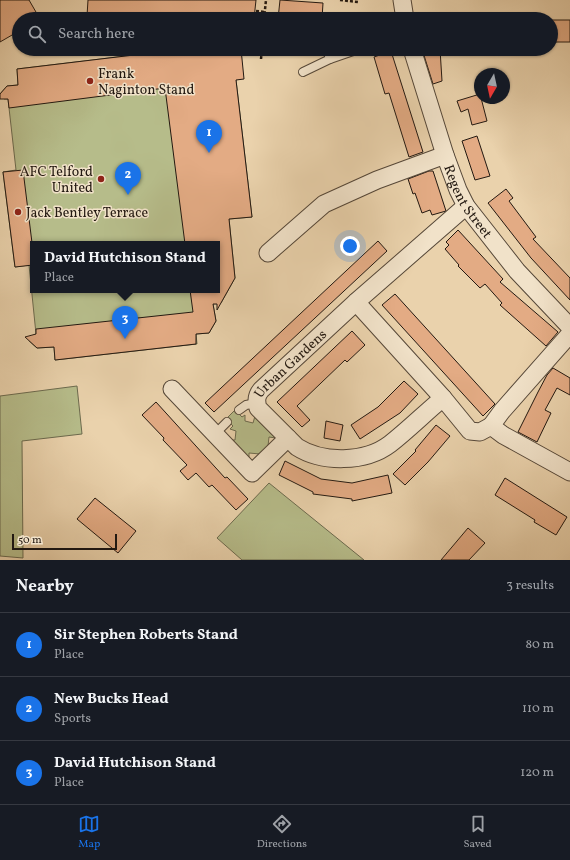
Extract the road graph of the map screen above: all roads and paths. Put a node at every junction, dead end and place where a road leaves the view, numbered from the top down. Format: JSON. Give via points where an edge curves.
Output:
{"nodes":[{"id":1,"x":266,"y":0,"type":"edge"},
{"id":2,"x":340,"y":0,"type":"edge"},
{"id":3,"x":402,"y":0,"type":"edge"},
{"id":4,"x":358,"y":2,"type":"dead end"},
{"id":5,"x":256,"y":11,"type":"dead end"},
{"id":6,"x":265,"y":12,"type":"joint"},
{"id":7,"x":404,"y":12,"type":"edge"},
{"id":8,"x":261,"y":56,"type":"edge"},
{"id":9,"x":329,"y":56,"type":"edge"},
{"id":10,"x":339,"y":56,"type":"edge"},
{"id":11,"x":414,"y":56,"type":"edge"},
{"id":12,"x":261,"y":59,"type":"dead end"},
{"id":13,"x":330,"y":59,"type":"junction"},
{"id":14,"x":303,"y":72,"type":"dead end"},
{"id":15,"x":445,"y":154,"type":"junction"},
{"id":16,"x":466,"y":206,"type":"junction"},
{"id":17,"x":268,"y":253,"type":"dead end"},
{"id":18,"x":356,"y":302,"type":"junction"},
{"id":19,"x":570,"y":327,"type":"edge"},
{"id":20,"x":570,"y":334,"type":"edge"},
{"id":21,"x":172,"y":389,"type":"dead end"},
{"id":22,"x":443,"y":398,"type":"junction"},
{"id":23,"x":256,"y":403,"type":"junction"},
{"id":24,"x":239,"y":410,"type":"dead end"},
{"id":25,"x":491,"y":426,"type":"junction"},
{"id":26,"x":288,"y":438,"type":"junction"},
{"id":27,"x":570,"y":472,"type":"edge"}],
"edges":[{"from":1,"to":6,"type":"path"},
{"from":2,"to":4,"type":"path"},
{"from":3,"to":7,"type":"street"},
{"from":5,"to":6,"type":"path"},
{"from":8,"to":12,"type":"path"},
{"from":9,"to":13,"type":"lane"},
{"from":10,"to":13,"type":"lane"},
{"from":11,"to":15,"type":"street","name":"Regent Street"},
{"from":13,"to":14,"type":"lane"},
{"from":15,"to":16,"type":"street","name":"Regent Street"},
{"from":15,"to":17,"type":"street","via":[[324,204]]},
{"from":16,"to":18,"type":"street","name":"Urban Gardens"},
{"from":16,"to":19,"type":"street","name":"Regent Street","via":[[517,271]]},
{"from":18,"to":22,"type":"street"},
{"from":18,"to":23,"type":"street","name":"Urban Gardens","via":[[261,390]]},
{"from":20,"to":25,"type":"street"},
{"from":21,"to":26,"type":"street","via":[[221,428],[252,472]]},
{"from":22,"to":25,"type":"street","via":[[470,431],[480,432]]},
{"from":22,"to":26,"type":"street","name":"Urban Gardens","via":[[389,445],[364,455],[350,458],[321,457],[304,452]]},
{"from":23,"to":24,"type":"lane"},
{"from":23,"to":26,"type":"street","name":"Urban Gardens"},
{"from":25,"to":27,"type":"street"}]}
